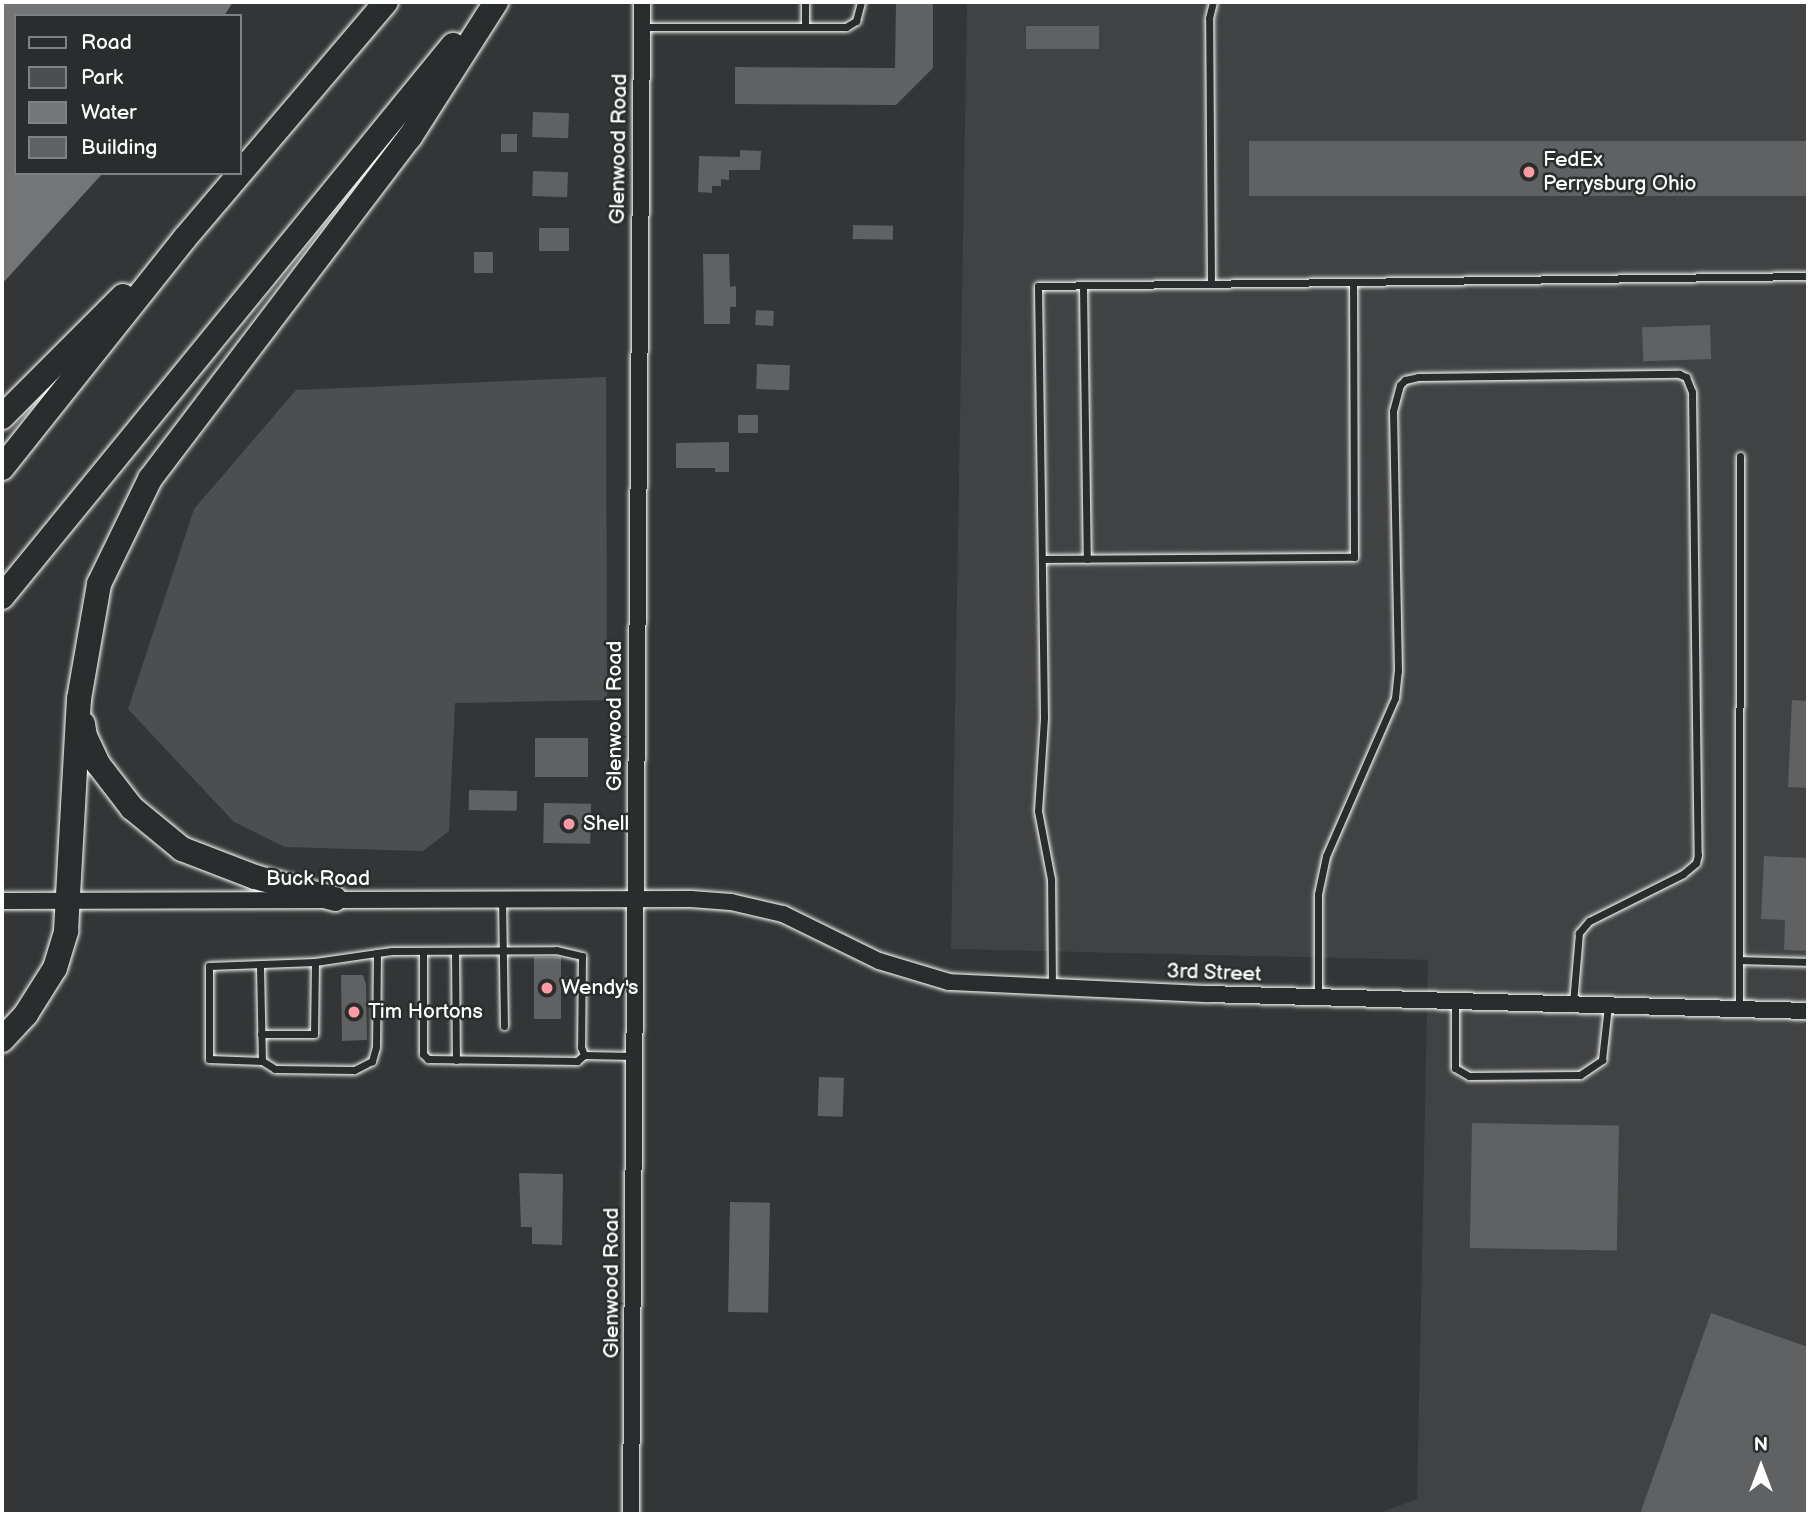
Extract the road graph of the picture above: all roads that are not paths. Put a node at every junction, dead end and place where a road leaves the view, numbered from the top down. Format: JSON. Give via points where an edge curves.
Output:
{"nodes":[{"id":1,"x":386,"y":2,"type":"edge"},
{"id":2,"x":488,"y":2,"type":"edge"},
{"id":3,"x":496,"y":2,"type":"edge"},
{"id":4,"x":642,"y":2,"type":"edge"},
{"id":5,"x":804,"y":2,"type":"edge"},
{"id":6,"x":861,"y":2,"type":"edge"},
{"id":7,"x":1213,"y":2,"type":"edge"},
{"id":8,"x":641,"y":27,"type":"junction"},
{"id":9,"x":805,"y":27,"type":"junction"},
{"id":10,"x":242,"y":171,"type":"edge"},
{"id":11,"x":239,"y":175,"type":"edge"},
{"id":12,"x":185,"y":238,"type":"junction"},
{"id":13,"x":1808,"y":276,"type":"edge"},
{"id":14,"x":1353,"y":282,"type":"junction"},
{"id":15,"x":1211,"y":284,"type":"junction"},
{"id":16,"x":1083,"y":286,"type":"junction"},
{"id":17,"x":2,"y":417,"type":"edge"},
{"id":18,"x":1740,"y":456,"type":"dead end"},
{"id":19,"x":2,"y":468,"type":"edge"},
{"id":20,"x":1042,"y":559,"type":"junction"},
{"id":21,"x":1087,"y":559,"type":"junction"},
{"id":22,"x":2,"y":597,"type":"edge"},
{"id":23,"x":79,"y":699,"type":"junction"},
{"id":24,"x":635,"y":898,"type":"junction"},
{"id":25,"x":335,"y":899,"type":"junction"},
{"id":26,"x":502,"y":899,"type":"junction"},
{"id":27,"x":2,"y":901,"type":"edge"},
{"id":28,"x":69,"y":902,"type":"junction"},
{"id":29,"x":504,"y":950,"type":"junction"},
{"id":30,"x":423,"y":951,"type":"junction"},
{"id":31,"x":455,"y":951,"type":"junction"},
{"id":32,"x":377,"y":953,"type":"junction"},
{"id":33,"x":1740,"y":960,"type":"junction"},
{"id":34,"x":315,"y":962,"type":"junction"},
{"id":35,"x":1808,"y":962,"type":"edge"},
{"id":36,"x":260,"y":967,"type":"junction"},
{"id":37,"x":1052,"y":988,"type":"junction"},
{"id":38,"x":1318,"y":997,"type":"junction"},
{"id":39,"x":1455,"y":1000,"type":"junction"},
{"id":40,"x":1573,"y":1003,"type":"junction"},
{"id":41,"x":1608,"y":1004,"type":"junction"},
{"id":42,"x":1739,"y":1008,"type":"junction"},
{"id":43,"x":1808,"y":1011,"type":"edge"},
{"id":44,"x":504,"y":1026,"type":"dead end"},
{"id":45,"x":261,"y":1034,"type":"junction"},
{"id":46,"x":2,"y":1040,"type":"edge"},
{"id":47,"x":584,"y":1055,"type":"junction"},
{"id":48,"x":634,"y":1056,"type":"junction"},
{"id":49,"x":456,"y":1060,"type":"junction"},
{"id":50,"x":262,"y":1061,"type":"junction"},
{"id":51,"x":631,"y":1514,"type":"edge"}],
"edges":[{"from":1,"to":10,"type":"highway"},
{"from":2,"to":22,"type":"highway"},
{"from":3,"to":23,"type":"highway","via":[[410,137],[150,479],[99,584]]},
{"from":4,"to":8,"type":"street","name":"Glenwood Road"},
{"from":5,"to":9,"type":"lane"},
{"from":6,"to":9,"type":"lane","via":[[852,25]]},
{"from":7,"to":15,"type":"lane","via":[[1209,18]]},
{"from":8,"to":9,"type":"lane"},
{"from":8,"to":24,"type":"street","name":"Glenwood Road"},
{"from":11,"to":12,"type":"highway"},
{"from":12,"to":17,"type":"highway"},
{"from":12,"to":19,"type":"highway"},
{"from":13,"to":14,"type":"lane"},
{"from":14,"to":15,"type":"lane"},
{"from":14,"to":21,"type":"lane","via":[[1354,557]]},
{"from":15,"to":16,"type":"lane"},
{"from":16,"to":20,"type":"lane","via":[[1038,286]]},
{"from":16,"to":21,"type":"lane"},
{"from":18,"to":33,"type":"lane"},
{"from":20,"to":21,"type":"lane"},
{"from":20,"to":37,"type":"lane","via":[[1044,717],[1038,811],[1051,879]]},
{"from":23,"to":25,"type":"highway","via":[[85,736],[98,764],[132,808],[182,849],[255,877]]},
{"from":23,"to":28,"type":"highway"},
{"from":24,"to":26,"type":"street","name":"Buck Road"},
{"from":24,"to":37,"type":"street","name":"3rd Street","via":[[758,907],[926,977],[994,987]]},
{"from":24,"to":48,"type":"street","name":"Glenwood Road"},
{"from":25,"to":26,"type":"street","name":"Buck Road"},
{"from":25,"to":28,"type":"street","name":"Buck Road"},
{"from":26,"to":29,"type":"lane"},
{"from":27,"to":28,"type":"street","name":"Buck Road"},
{"from":28,"to":46,"type":"highway","via":[[55,968],[26,1014]]},
{"from":29,"to":31,"type":"lane"},
{"from":29,"to":44,"type":"lane"},
{"from":29,"to":47,"type":"lane","via":[[556,950],[582,956]]},
{"from":30,"to":31,"type":"lane"},
{"from":30,"to":32,"type":"lane"},
{"from":30,"to":49,"type":"lane","via":[[423,1054],[428,1059]]},
{"from":31,"to":49,"type":"lane"},
{"from":32,"to":34,"type":"lane"},
{"from":32,"to":50,"type":"lane","via":[[372,1062],[354,1070],[275,1069]]},
{"from":33,"to":35,"type":"lane"},
{"from":33,"to":42,"type":"lane"},
{"from":34,"to":36,"type":"lane"},
{"from":34,"to":45,"type":"lane","via":[[314,1034]]},
{"from":36,"to":45,"type":"lane"},
{"from":36,"to":50,"type":"lane","via":[[209,966],[209,1059]]},
{"from":37,"to":38,"type":"street","name":"3rd Street"},
{"from":38,"to":39,"type":"street","name":"3rd Street"},
{"from":38,"to":40,"type":"lane","via":[[1318,894],[1326,856],[1395,698],[1393,411],[1400,385],[1418,377],[1679,374],[1686,377],[1692,392],[1698,855],[1683,874],[1589,921],[1579,933]]},
{"from":39,"to":40,"type":"street","name":"3rd Street"},
{"from":39,"to":41,"type":"lane","via":[[1455,1068],[1469,1076],[1580,1075],[1602,1060]]},
{"from":40,"to":41,"type":"street","name":"3rd Street"},
{"from":41,"to":42,"type":"street","name":"3rd Street"},
{"from":42,"to":43,"type":"street","name":"3rd Street"},
{"from":45,"to":50,"type":"lane"},
{"from":47,"to":48,"type":"lane"},
{"from":47,"to":49,"type":"lane","via":[[578,1061]]},
{"from":48,"to":51,"type":"street","name":"Glenwood Road"}]}
